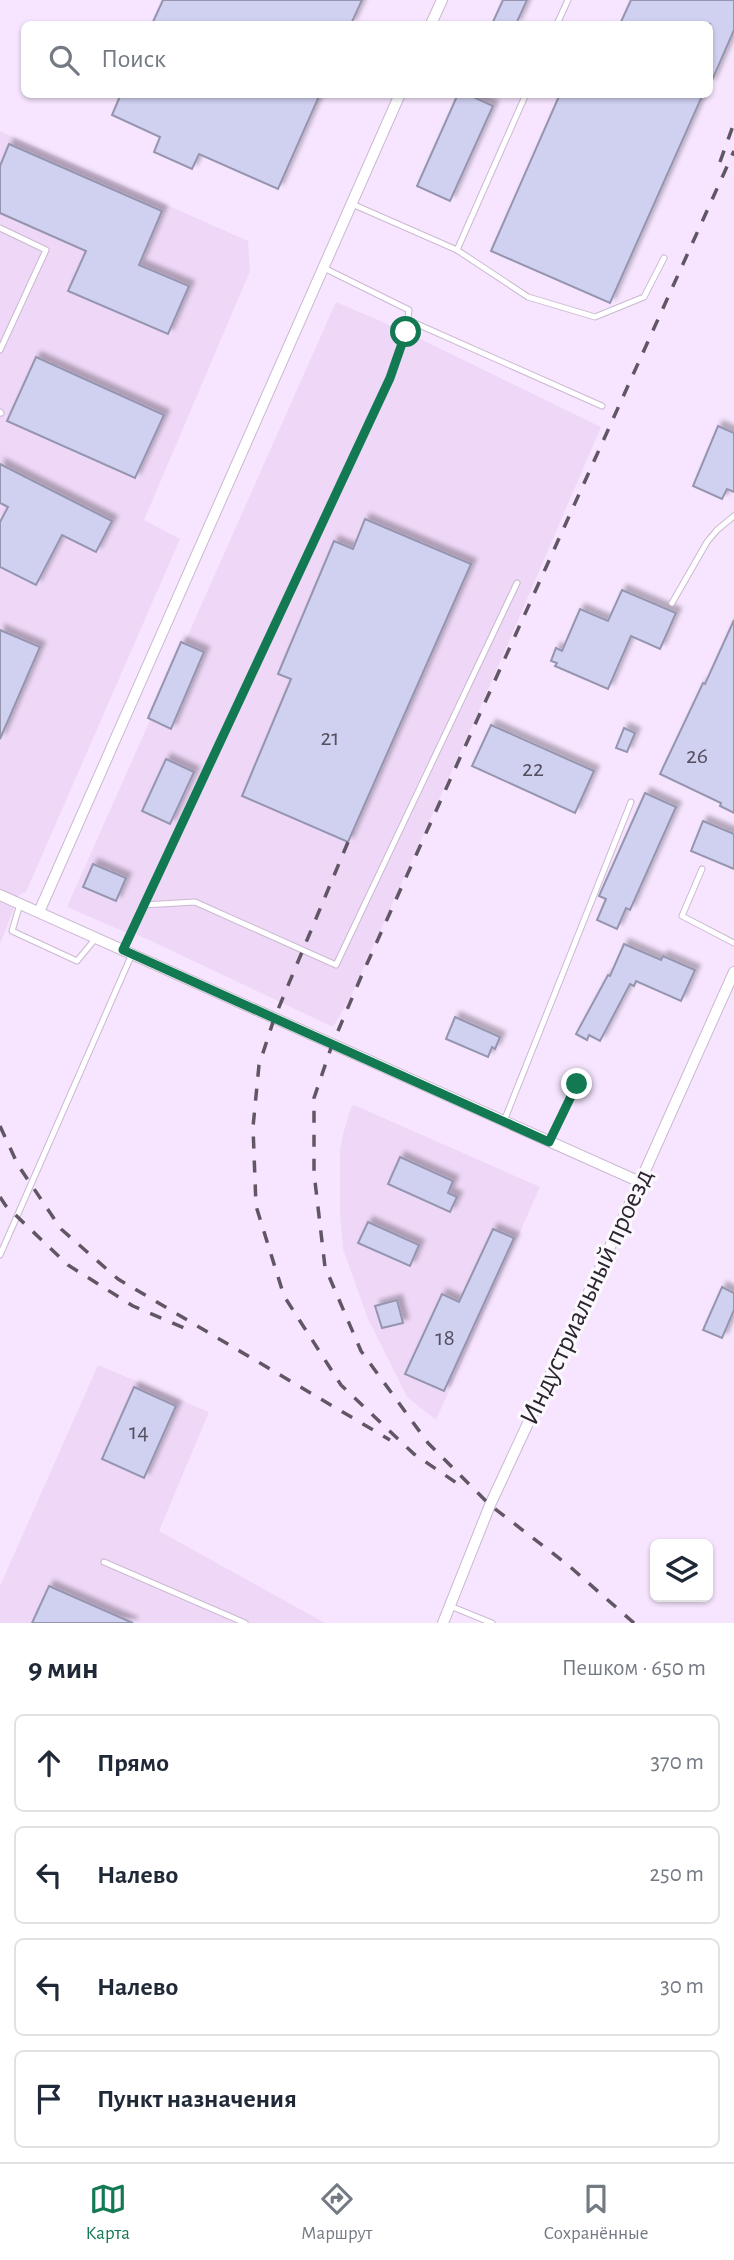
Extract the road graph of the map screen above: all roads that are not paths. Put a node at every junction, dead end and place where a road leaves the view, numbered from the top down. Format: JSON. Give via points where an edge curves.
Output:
{"nodes":[{"id":1,"x":442,"y":0,"type":"edge"},
{"id":2,"x":568,"y":0,"type":"edge"},
{"id":3,"x":432,"y":21,"type":"edge"},
{"id":4,"x":558,"y":21,"type":"edge"},
{"id":5,"x":398,"y":98,"type":"edge"},
{"id":6,"x":524,"y":98,"type":"edge"},
{"id":7,"x":352,"y":204,"type":"junction"},
{"id":8,"x":0,"y":228,"type":"edge"},
{"id":9,"x":457,"y":250,"type":"junction"},
{"id":10,"x":664,"y":258,"type":"dead end"},
{"id":11,"x":324,"y":268,"type":"junction"},
{"id":12,"x":408,"y":320,"type":"junction"},
{"id":13,"x":0,"y":350,"type":"edge"},
{"id":14,"x":602,"y":405,"type":"dead end"},
{"id":15,"x":734,"y":516,"type":"edge"},
{"id":16,"x":517,"y":583,"type":"dead end"},
{"id":17,"x":672,"y":603,"type":"dead end"},
{"id":18,"x":631,"y":802,"type":"dead end"},
{"id":19,"x":702,"y":869,"type":"dead end"},
{"id":20,"x":0,"y":895,"type":"edge"},
{"id":21,"x":20,"y":904,"type":"junction"},
{"id":22,"x":143,"y":905,"type":"junction"},
{"id":23,"x":39,"y":912,"type":"junction"},
{"id":24,"x":96,"y":938,"type":"junction"},
{"id":25,"x":734,"y":943,"type":"edge"},
{"id":26,"x":127,"y":952,"type":"junction"},
{"id":27,"x":734,"y":972,"type":"edge"},
{"id":28,"x":577,"y":1084,"type":"dead end"},
{"id":29,"x":505,"y":1121,"type":"junction"},
{"id":30,"x":549,"y":1142,"type":"junction"},
{"id":31,"x":640,"y":1182,"type":"junction"},
{"id":32,"x":0,"y":1255,"type":"edge"},
{"id":33,"x":104,"y":1563,"type":"dead end"},
{"id":34,"x":450,"y":1606,"type":"junction"},
{"id":35,"x":245,"y":1623,"type":"edge"},
{"id":36,"x":443,"y":1623,"type":"edge"},
{"id":37,"x":492,"y":1623,"type":"edge"}],
"edges":[{"from":1,"to":3,"type":"street"},
{"from":2,"to":4,"type":"lane"},
{"from":5,"to":7,"type":"street"},
{"from":6,"to":9,"type":"lane"},
{"from":7,"to":9,"type":"lane"},
{"from":7,"to":11,"type":"street"},
{"from":8,"to":13,"type":"lane","via":[[46,250]]},
{"from":9,"to":10,"type":"lane","via":[[528,297],[595,317],[644,297]]},
{"from":11,"to":12,"type":"lane","via":[[410,310]]},
{"from":11,"to":23,"type":"street"},
{"from":12,"to":14,"type":"lane"},
{"from":12,"to":22,"type":"lane","via":[[390,378]]},
{"from":15,"to":17,"type":"lane","via":[[707,542]]},
{"from":16,"to":22,"type":"lane","via":[[336,965],[195,902]]},
{"from":18,"to":29,"type":"lane"},
{"from":19,"to":25,"type":"lane","via":[[682,916]]},
{"from":20,"to":21,"type":"street"},
{"from":21,"to":23,"type":"street"},
{"from":21,"to":24,"type":"lane","via":[[12,931],[77,961]]},
{"from":22,"to":26,"type":"lane"},
{"from":23,"to":24,"type":"street"},
{"from":24,"to":26,"type":"street"},
{"from":26,"to":29,"type":"street"},
{"from":26,"to":32,"type":"lane"},
{"from":27,"to":31,"type":"street","name":"Индустриальный проезд"},
{"from":28,"to":30,"type":"lane"},
{"from":29,"to":30,"type":"street"},
{"from":30,"to":31,"type":"street"},
{"from":31,"to":34,"type":"street","name":"Индустриальный проезд","via":[[490,1505]]},
{"from":33,"to":35,"type":"lane"},
{"from":34,"to":36,"type":"street","name":"Индустриальный проезд"},
{"from":34,"to":37,"type":"lane"}]}
